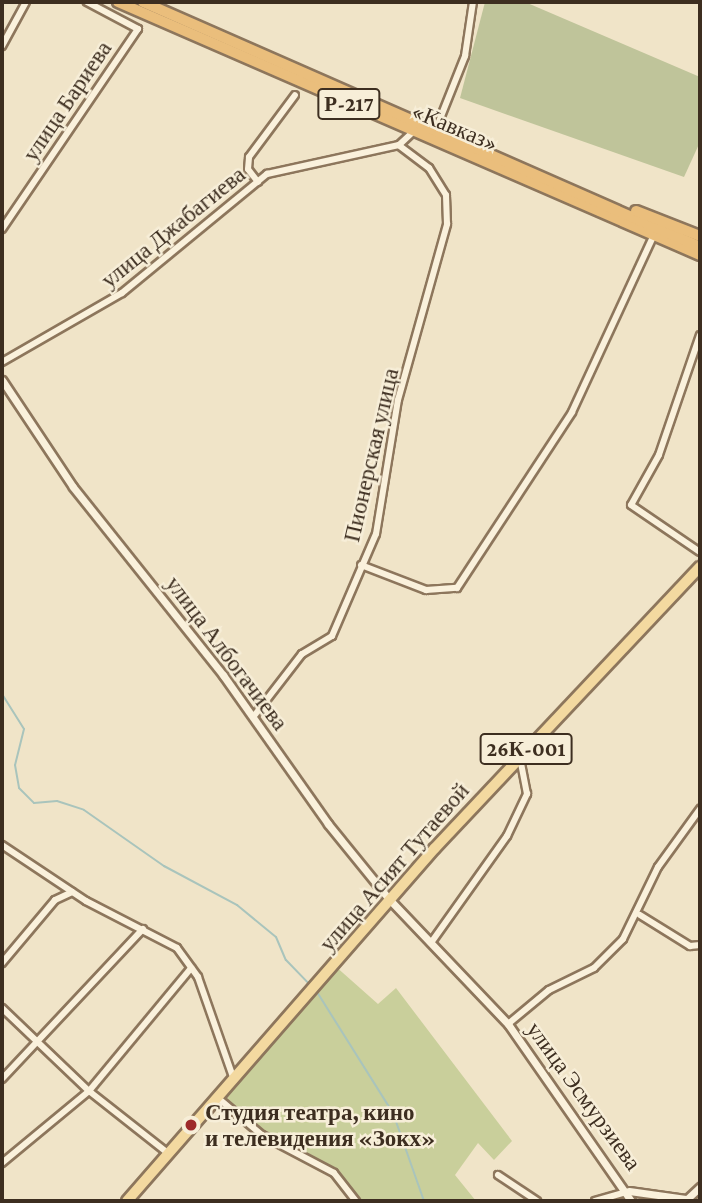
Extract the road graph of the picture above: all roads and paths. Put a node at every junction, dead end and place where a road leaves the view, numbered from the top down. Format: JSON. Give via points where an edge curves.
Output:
{"nodes":[{"id":1,"x":26,"y":2,"type":"edge"},
{"id":2,"x":87,"y":2,"type":"edge"},
{"id":3,"x":118,"y":2,"type":"edge"},
{"id":4,"x":143,"y":2,"type":"edge"},
{"id":5,"x":473,"y":2,"type":"edge"},
{"id":6,"x":2,"y":46,"type":"edge"},
{"id":7,"x":295,"y":96,"type":"dead end"},
{"id":8,"x":436,"y":130,"type":"junction"},
{"id":9,"x":414,"y":131,"type":"junction"},
{"id":10,"x":399,"y":145,"type":"junction"},
{"id":11,"x":258,"y":182,"type":"junction"},
{"id":12,"x":596,"y":197,"type":"junction"},
{"id":13,"x":581,"y":201,"type":"junction"},
{"id":14,"x":2,"y":229,"type":"edge"},
{"id":15,"x":700,"y":236,"type":"edge"},
{"id":16,"x":652,"y":239,"type":"junction"},
{"id":17,"x":677,"y":240,"type":"junction"},
{"id":18,"x":700,"y":247,"type":"edge"},
{"id":19,"x":700,"y":255,"type":"edge"},
{"id":20,"x":700,"y":261,"type":"edge"},
{"id":21,"x":700,"y":335,"type":"edge"},
{"id":22,"x":2,"y":362,"type":"edge"},
{"id":23,"x":2,"y":380,"type":"edge"},
{"id":24,"x":700,"y":552,"type":"edge"},
{"id":25,"x":361,"y":565,"type":"junction"},
{"id":26,"x":700,"y":567,"type":"edge"},
{"id":27,"x":254,"y":716,"type":"junction"},
{"id":28,"x":520,"y":756,"type":"junction"},
{"id":29,"x":700,"y":809,"type":"edge"},
{"id":30,"x":2,"y":845,"type":"edge"},
{"id":31,"x":72,"y":892,"type":"junction"},
{"id":32,"x":389,"y":899,"type":"junction"},
{"id":33,"x":639,"y":915,"type":"junction"},
{"id":34,"x":143,"y":929,"type":"junction"},
{"id":35,"x":433,"y":940,"type":"junction"},
{"id":36,"x":700,"y":945,"type":"edge"},
{"id":37,"x":2,"y":963,"type":"edge"},
{"id":38,"x":191,"y":968,"type":"junction"},
{"id":39,"x":2,"y":1007,"type":"edge"},
{"id":40,"x":508,"y":1024,"type":"junction"},
{"id":41,"x":36,"y":1038,"type":"junction"},
{"id":42,"x":2,"y":1079,"type":"edge"},
{"id":43,"x":234,"y":1080,"type":"junction"},
{"id":44,"x":89,"y":1091,"type":"junction"},
{"id":45,"x":218,"y":1098,"type":"junction"},
{"id":46,"x":169,"y":1154,"type":"junction"},
{"id":47,"x":2,"y":1163,"type":"edge"},
{"id":48,"x":498,"y":1175,"type":"dead end"},
{"id":49,"x":700,"y":1187,"type":"edge"},
{"id":50,"x":629,"y":1191,"type":"junction"},
{"id":51,"x":133,"y":1199,"type":"edge"},
{"id":52,"x":690,"y":1200,"type":"edge"},
{"id":53,"x":355,"y":1201,"type":"edge"},
{"id":54,"x":537,"y":1201,"type":"edge"},
{"id":55,"x":595,"y":1201,"type":"edge"},
{"id":56,"x":631,"y":1201,"type":"edge"}],
"edges":[{"from":1,"to":6,"type":"street"},
{"from":2,"to":14,"type":"street","name":"улица Бариева","via":[[138,29]]},
{"from":3,"to":9,"type":"highway","name":"«Кавказ»","number":"Р-217"},
{"from":4,"to":8,"type":"highway","name":"«Кавказ»","number":"Р-217"},
{"from":5,"to":8,"type":"street","via":[[465,56]]},
{"from":7,"to":11,"type":"street","via":[[249,157],[248,169]]},
{"from":8,"to":12,"type":"highway","name":"«Кавказ»","number":"Р-217"},
{"from":9,"to":10,"type":"street"},
{"from":9,"to":13,"type":"highway","name":"«Кавказ»","number":"Р-217"},
{"from":10,"to":11,"type":"street","name":"улица Джабагиева","via":[[317,160]]},
{"from":10,"to":25,"type":"street","name":"Пионерская улица","via":[[429,168],[446,195],[447,224],[398,400],[376,534]]},
{"from":11,"to":22,"type":"street","name":"улица Джабагиева","via":[[122,293]]},
{"from":12,"to":15,"type":"highway"},
{"from":12,"to":17,"type":"highway","name":"«Кавказ»","number":"Р-217"},
{"from":13,"to":16,"type":"highway","number":"Р-217"},
{"from":13,"to":17,"type":"highway","name":"«Кавказ»","number":"Р-217"},
{"from":16,"to":20,"type":"highway","number":"Р-217"},
{"from":16,"to":25,"type":"street","via":[[572,412],[457,588],[426,590]]},
{"from":17,"to":18,"type":"highway","name":"«Кавказ»","number":"Р-217"},
{"from":17,"to":19,"type":"highway","name":"«Кавказ»","number":"Р-217"},
{"from":21,"to":24,"type":"street","via":[[659,454],[631,506]]},
{"from":23,"to":27,"type":"street","name":"улица Албогачиева","via":[[74,487]]},
{"from":25,"to":27,"type":"street","name":"Пионерская улица","via":[[332,636],[302,654]]},
{"from":26,"to":28,"type":"main road","name":"улица Асият Тутаевой","number":"26К-001"},
{"from":27,"to":32,"type":"street","name":"улица Албогачиева"},
{"from":28,"to":32,"type":"main road","name":"улица Асият Тутаевой","number":"26К-001"},
{"from":28,"to":35,"type":"street","via":[[527,794],[507,836]]},
{"from":29,"to":33,"type":"street","via":[[659,867]]},
{"from":30,"to":31,"type":"street"},
{"from":31,"to":34,"type":"street"},
{"from":31,"to":37,"type":"street","via":[[55,900]]},
{"from":32,"to":35,"type":"street","name":"улица Албогачиева"},
{"from":32,"to":43,"type":"main road","name":"улица Асият Тутаевой","number":"26К-001"},
{"from":33,"to":36,"type":"street","via":[[690,946]]},
{"from":33,"to":40,"type":"street","via":[[594,968],[549,990]]},
{"from":34,"to":38,"type":"street","via":[[177,948]]},
{"from":34,"to":41,"type":"street"},
{"from":35,"to":40,"type":"street","name":"улица Эсмурзиева"},
{"from":38,"to":43,"type":"street"},
{"from":38,"to":44,"type":"street"},
{"from":39,"to":41,"type":"street"},
{"from":40,"to":50,"type":"street","name":"улица Эсмурзиева"},
{"from":41,"to":42,"type":"street"},
{"from":41,"to":44,"type":"street"},
{"from":43,"to":45,"type":"main road","name":"улица Асият Тутаевой","number":"26К-001"},
{"from":44,"to":46,"type":"street"},
{"from":44,"to":47,"type":"street"},
{"from":45,"to":46,"type":"main road","name":"улица Асият Тутаевой","number":"26К-001"},
{"from":45,"to":53,"type":"street","via":[[262,1135],[334,1174]]},
{"from":46,"to":51,"type":"main road","name":"улица Асият Тутаевой","number":"26К-001"},
{"from":48,"to":54,"type":"street"},
{"from":49,"to":52,"type":"street"},
{"from":50,"to":52,"type":"street"},
{"from":50,"to":55,"type":"street"},
{"from":50,"to":56,"type":"street"}]}
